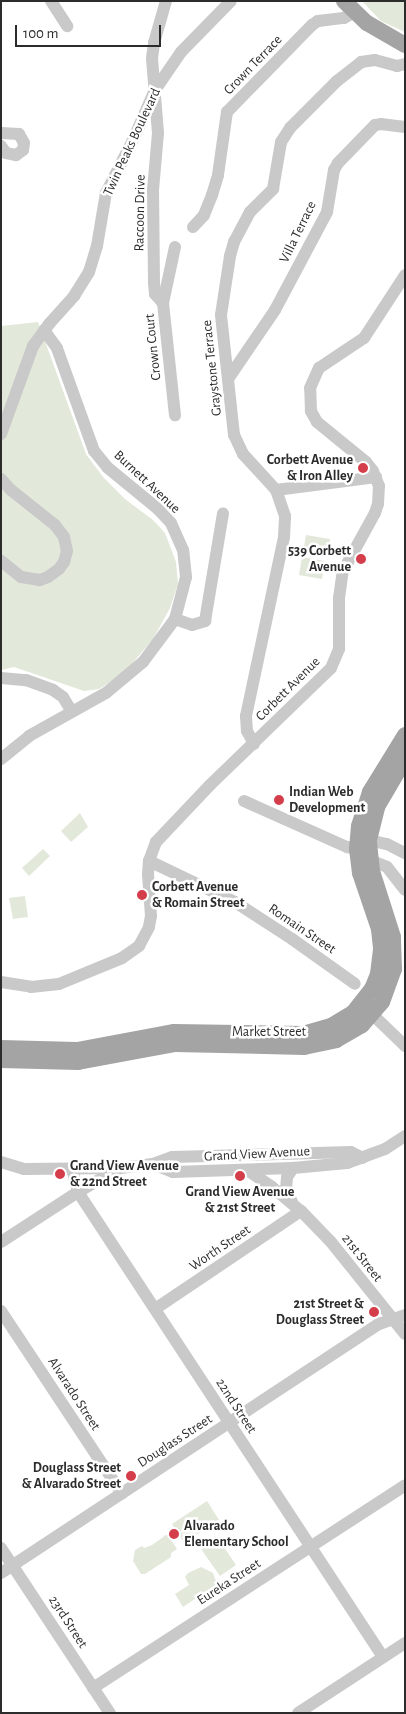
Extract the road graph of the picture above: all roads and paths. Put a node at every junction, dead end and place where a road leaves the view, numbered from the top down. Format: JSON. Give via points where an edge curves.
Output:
{"nodes":[{"id":1,"x":51,"y":1,"type":"edge"},
{"id":2,"x":166,"y":1,"type":"edge"},
{"id":3,"x":231,"y":1,"type":"edge"},
{"id":4,"x":349,"y":7,"type":"edge"},
{"id":5,"x":67,"y":26,"type":"dead end"},
{"id":6,"x":405,"y":45,"type":"edge"},
{"id":7,"x":405,"y":64,"type":"edge"},
{"id":8,"x":155,"y":90,"type":"junction"},
{"id":9,"x":405,"y":127,"type":"edge"},
{"id":10,"x":1,"y":133,"type":"edge"},
{"id":11,"x":1,"y":146,"type":"edge"},
{"id":12,"x":193,"y":228,"type":"dead end"},
{"id":13,"x":175,"y":247,"type":"dead end"},
{"id":14,"x":405,"y":275,"type":"edge"},
{"id":15,"x":163,"y":303,"type":"junction"},
{"id":16,"x":44,"y":330,"type":"junction"},
{"id":17,"x":228,"y":379,"type":"junction"},
{"id":18,"x":175,"y":415,"type":"dead end"},
{"id":19,"x":1,"y":434,"type":"edge"},
{"id":20,"x":376,"y":477,"type":"junction"},
{"id":21,"x":1,"y":478,"type":"edge"},
{"id":22,"x":276,"y":490,"type":"junction"},
{"id":23,"x":223,"y":513,"type":"dead end"},
{"id":24,"x":1,"y":561,"type":"edge"},
{"id":25,"x":175,"y":618,"type":"junction"},
{"id":26,"x":1,"y":678,"type":"edge"},
{"id":27,"x":72,"y":712,"type":"junction"},
{"id":28,"x":405,"y":735,"type":"edge"},
{"id":29,"x":254,"y":744,"type":"junction"},
{"id":30,"x":405,"y":758,"type":"edge"},
{"id":31,"x":1,"y":759,"type":"edge"},
{"id":32,"x":244,"y":801,"type":"dead end"},
{"id":33,"x":363,"y":844,"type":"junction"},
{"id":34,"x":405,"y":853,"type":"edge"},
{"id":35,"x":370,"y":860,"type":"junction"},
{"id":36,"x":149,"y":861,"type":"junction"},
{"id":37,"x":405,"y":890,"type":"edge"},
{"id":38,"x":1,"y":982,"type":"edge"},
{"id":39,"x":355,"y":984,"type":"dead end"},
{"id":40,"x":373,"y":1015,"type":"junction"},
{"id":41,"x":405,"y":1046,"type":"edge"},
{"id":42,"x":1,"y":1048,"type":"edge"},
{"id":43,"x":1,"y":1060,"type":"edge"},
{"id":44,"x":405,"y":1136,"type":"edge"},
{"id":45,"x":363,"y":1158,"type":"junction"},
{"id":46,"x":1,"y":1162,"type":"edge"},
{"id":47,"x":153,"y":1164,"type":"junction"},
{"id":48,"x":72,"y":1168,"type":"junction"},
{"id":49,"x":120,"y":1168,"type":"junction"},
{"id":50,"x":293,"y":1168,"type":"junction"},
{"id":51,"x":246,"y":1170,"type":"junction"},
{"id":52,"x":78,"y":1192,"type":"junction"},
{"id":53,"x":297,"y":1207,"type":"junction"},
{"id":54,"x":1,"y":1242,"type":"edge"},
{"id":55,"x":405,"y":1307,"type":"edge"},
{"id":56,"x":155,"y":1309,"type":"junction"},
{"id":57,"x":1,"y":1311,"type":"edge"},
{"id":58,"x":399,"y":1317,"type":"edge"},
{"id":59,"x":405,"y":1334,"type":"edge"},
{"id":60,"x":229,"y":1423,"type":"junction"},
{"id":61,"x":405,"y":1484,"type":"edge"},
{"id":62,"x":122,"y":1494,"type":"junction"},
{"id":63,"x":310,"y":1547,"type":"junction"},
{"id":64,"x":1,"y":1548,"type":"edge"},
{"id":65,"x":13,"y":1566,"type":"junction"},
{"id":66,"x":1,"y":1573,"type":"edge"},
{"id":67,"x":405,"y":1643,"type":"edge"},
{"id":68,"x":383,"y":1657,"type":"junction"},
{"id":69,"x":93,"y":1688,"type":"junction"},
{"id":70,"x":110,"y":1713,"type":"edge"},
{"id":71,"x":298,"y":1713,"type":"edge"}],
"edges":[{"from":1,"to":5,"type":"street"},
{"from":2,"to":8,"type":"street","name":"Raccoon Drive","via":[[152,58]]},
{"from":3,"to":8,"type":"street","name":"Twin Peaks Boulevard","via":[[181,52]]},
{"from":4,"to":6,"type":"main road","via":[[375,29]]},
{"from":4,"to":12,"type":"street","name":"Crown Terrace","via":[[344,18],[318,21],[312,25],[227,112],[218,175],[204,215]]},
{"from":7,"to":17,"type":"street","name":"Graystone Terrace","via":[[397,66],[375,60],[361,62],[337,80],[283,137],[273,189],[250,212],[231,249],[221,309]]},
{"from":8,"to":15,"type":"street","name":"Raccoon Drive","via":[[158,133],[154,282],[155,294]]},
{"from":8,"to":16,"type":"street","name":"Twin Peaks Boulevard","via":[[106,193],[89,272],[71,300]]},
{"from":9,"to":17,"type":"street","name":"Villa Terrace","via":[[375,126],[338,163],[327,212],[275,310]]},
{"from":10,"to":11,"type":"street","via":[[19,134],[24,143],[23,150],[16,155],[6,153]]},
{"from":13,"to":15,"type":"street","name":"Crown Court"},
{"from":14,"to":20,"type":"street","via":[[364,338],[319,368],[310,388],[311,411],[317,422],[366,462]]},
{"from":15,"to":18,"type":"street","name":"Crown Court"},
{"from":16,"to":19,"type":"street","name":"Twin Peaks Boulevard","via":[[31,351]]},
{"from":16,"to":25,"type":"street","name":"Burnett Avenue","via":[[58,348],[94,451],[108,468],[162,513],[179,538],[186,570]]},
{"from":17,"to":22,"type":"street","name":"Graystone Terrace","via":[[237,442],[243,454]]},
{"from":20,"to":22,"type":"street"},
{"from":20,"to":29,"type":"street","name":"Corbett Avenue","via":[[378,504],[341,581],[339,644],[334,664]]},
{"from":21,"to":24,"type":"street","via":[[55,525],[64,537],[66,551],[59,569],[40,580],[21,577]]},
{"from":22,"to":29,"type":"street","name":"Graystone Terrace","via":[[284,509],[285,530],[246,716],[247,731]]},
{"from":23,"to":25,"type":"street","via":[[205,621],[192,625]]},
{"from":25,"to":27,"type":"street","name":"Burnett Avenue","via":[[144,662],[126,678]]},
{"from":26,"to":27,"type":"street","via":[[26,680],[53,690],[63,696]]},
{"from":27,"to":31,"type":"street","name":"Burnett Avenue","via":[[23,739]]},
{"from":28,"to":33,"type":"main road","name":"Market Street","via":[[366,803],[359,826]]},
{"from":29,"to":36,"type":"street","name":"Corbett Avenue","via":[[160,836]]},
{"from":30,"to":33,"type":"main road","name":"Market Street","via":[[377,807]]},
{"from":32,"to":33,"type":"street","via":[[347,847]]},
{"from":33,"to":34,"type":"street","via":[[387,844]]},
{"from":33,"to":35,"type":"main road","name":"Market Street"},
{"from":33,"to":42,"type":"main road","name":"Market Street","via":[[362,885],[379,929],[378,974],[369,995],[358,1009],[340,1022],[303,1034],[174,1032],[77,1050]]},
{"from":35,"to":37,"type":"street","via":[[387,867]]},
{"from":35,"to":40,"type":"main road","name":"Market Street","via":[[391,927],[395,959],[389,987]]},
{"from":36,"to":38,"type":"street","name":"Corbett Avenue","via":[[149,927],[144,940],[131,952],[59,984],[31,987]]},
{"from":36,"to":39,"type":"street","name":"Romain Street","via":[[235,902]]},
{"from":40,"to":41,"type":"street"},
{"from":40,"to":43,"type":"main road","name":"Market Street","via":[[346,1036],[315,1045],[175,1044],[78,1062]]},
{"from":44,"to":45,"type":"street","name":"Grand View Avenue"},
{"from":45,"to":47,"type":"street","name":"Grand View Avenue","via":[[351,1152],[172,1157]]},
{"from":45,"to":50,"type":"street","name":"Grand View Avenue","via":[[347,1163]]},
{"from":46,"to":48,"type":"street","name":"Grand View Avenue","via":[[24,1169]]},
{"from":47,"to":49,"type":"street","name":"Grand View Avenue"},
{"from":47,"to":51,"type":"street","name":"Grand View Avenue","via":[[173,1172]]},
{"from":48,"to":49,"type":"street","name":"Grand View Avenue"},
{"from":48,"to":52,"type":"street","name":"22nd Street"},
{"from":49,"to":52,"type":"street"},
{"from":50,"to":51,"type":"street","name":"Grand View Avenue"},
{"from":50,"to":53,"type":"street","via":[[287,1177],[286,1189]]},
{"from":51,"to":53,"type":"street","name":"21st Street"},
{"from":52,"to":54,"type":"street"},
{"from":52,"to":56,"type":"street","name":"22nd Street"},
{"from":53,"to":56,"type":"street","name":"Worth Street"},
{"from":53,"to":58,"type":"street","name":"21st Street"},
{"from":55,"to":58,"type":"street","name":"Douglass Street"},
{"from":56,"to":60,"type":"street","name":"22nd Street"},
{"from":57,"to":62,"type":"street","name":"Alvarado Street"},
{"from":58,"to":59,"type":"street","name":"21st Street"},
{"from":58,"to":60,"type":"street","name":"Douglass Street","via":[[380,1324]]},
{"from":60,"to":62,"type":"street","name":"Douglass Street"},
{"from":60,"to":63,"type":"street","name":"22nd Street"},
{"from":61,"to":63,"type":"street","name":"Eureka Street"},
{"from":62,"to":65,"type":"street","name":"Douglass Street"},
{"from":63,"to":68,"type":"street","name":"22nd Street"},
{"from":63,"to":69,"type":"street","name":"Eureka Street"},
{"from":64,"to":65,"type":"street","name":"23rd Street"},
{"from":65,"to":66,"type":"street","name":"Douglass Street"},
{"from":65,"to":69,"type":"street","name":"23rd Street"},
{"from":67,"to":68,"type":"street"},
{"from":68,"to":71,"type":"street"},
{"from":69,"to":70,"type":"street","name":"23rd Street"}]}
